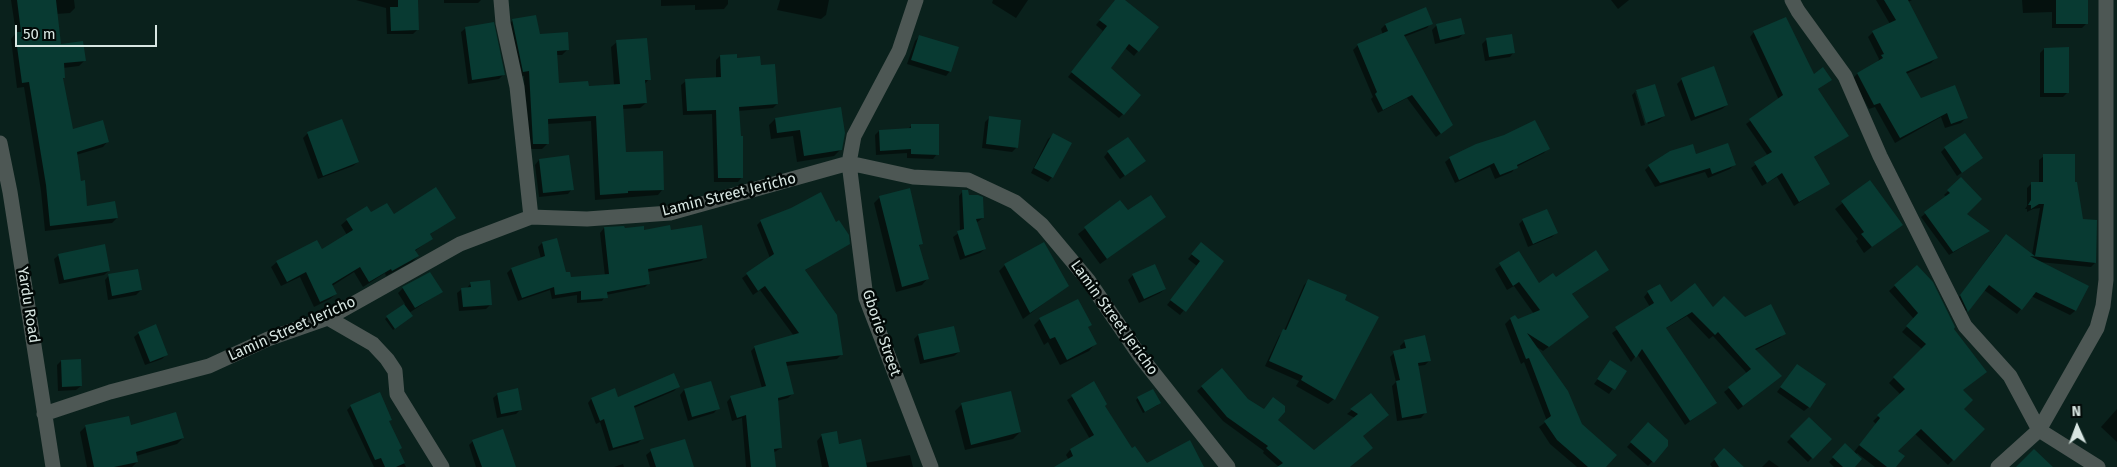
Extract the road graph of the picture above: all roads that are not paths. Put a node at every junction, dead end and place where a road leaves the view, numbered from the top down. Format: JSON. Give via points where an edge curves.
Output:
{"nodes":[{"id":1,"x":501,"y":0,"type":"edge"},
{"id":2,"x":916,"y":0,"type":"edge"},
{"id":3,"x":1792,"y":0,"type":"edge"},
{"id":4,"x":2106,"y":0,"type":"edge"},
{"id":5,"x":0,"y":143,"type":"edge"},
{"id":6,"x":849,"y":163,"type":"junction"},
{"id":7,"x":531,"y":217,"type":"junction"},
{"id":8,"x":328,"y":318,"type":"junction"},
{"id":9,"x":44,"y":414,"type":"junction"},
{"id":10,"x":2039,"y":430,"type":"junction"},
{"id":11,"x":52,"y":467,"type":"edge"},
{"id":12,"x":442,"y":467,"type":"edge"},
{"id":13,"x":931,"y":467,"type":"edge"},
{"id":14,"x":1228,"y":467,"type":"edge"},
{"id":15,"x":1998,"y":467,"type":"edge"},
{"id":16,"x":2098,"y":467,"type":"edge"}],
"edges":[{"from":1,"to":7,"type":"street","via":[[517,87]]},
{"from":2,"to":6,"type":"street","name":"Gborie Street","via":[[898,51],[854,136]]},
{"from":3,"to":10,"type":"street","via":[[1845,76],[1880,156],[1964,326],[2010,376]]},
{"from":4,"to":10,"type":"street","via":[[2104,306],[2097,328]]},
{"from":5,"to":9,"type":"street","name":"Yardu Road"},
{"from":6,"to":7,"type":"street","name":"Lamin Street Jericho","via":[[670,213],[587,219]]},
{"from":6,"to":13,"type":"street","name":"Gborie Street","via":[[866,298]]},
{"from":6,"to":14,"type":"street","name":"Lamin Street Jericho","via":[[913,177],[968,180],[1015,202],[1042,225],[1088,280],[1140,356]]},
{"from":7,"to":8,"type":"street","name":"Lamin Street Jericho","via":[[460,244]]},
{"from":8,"to":9,"type":"street","name":"Lamin Street Jericho","via":[[268,339],[208,366],[110,392]]},
{"from":8,"to":12,"type":"street","via":[[374,344],[387,359],[396,371],[397,394]]},
{"from":9,"to":11,"type":"street","name":"Yardu Road"},
{"from":10,"to":15,"type":"street"},
{"from":10,"to":16,"type":"street"}]}
